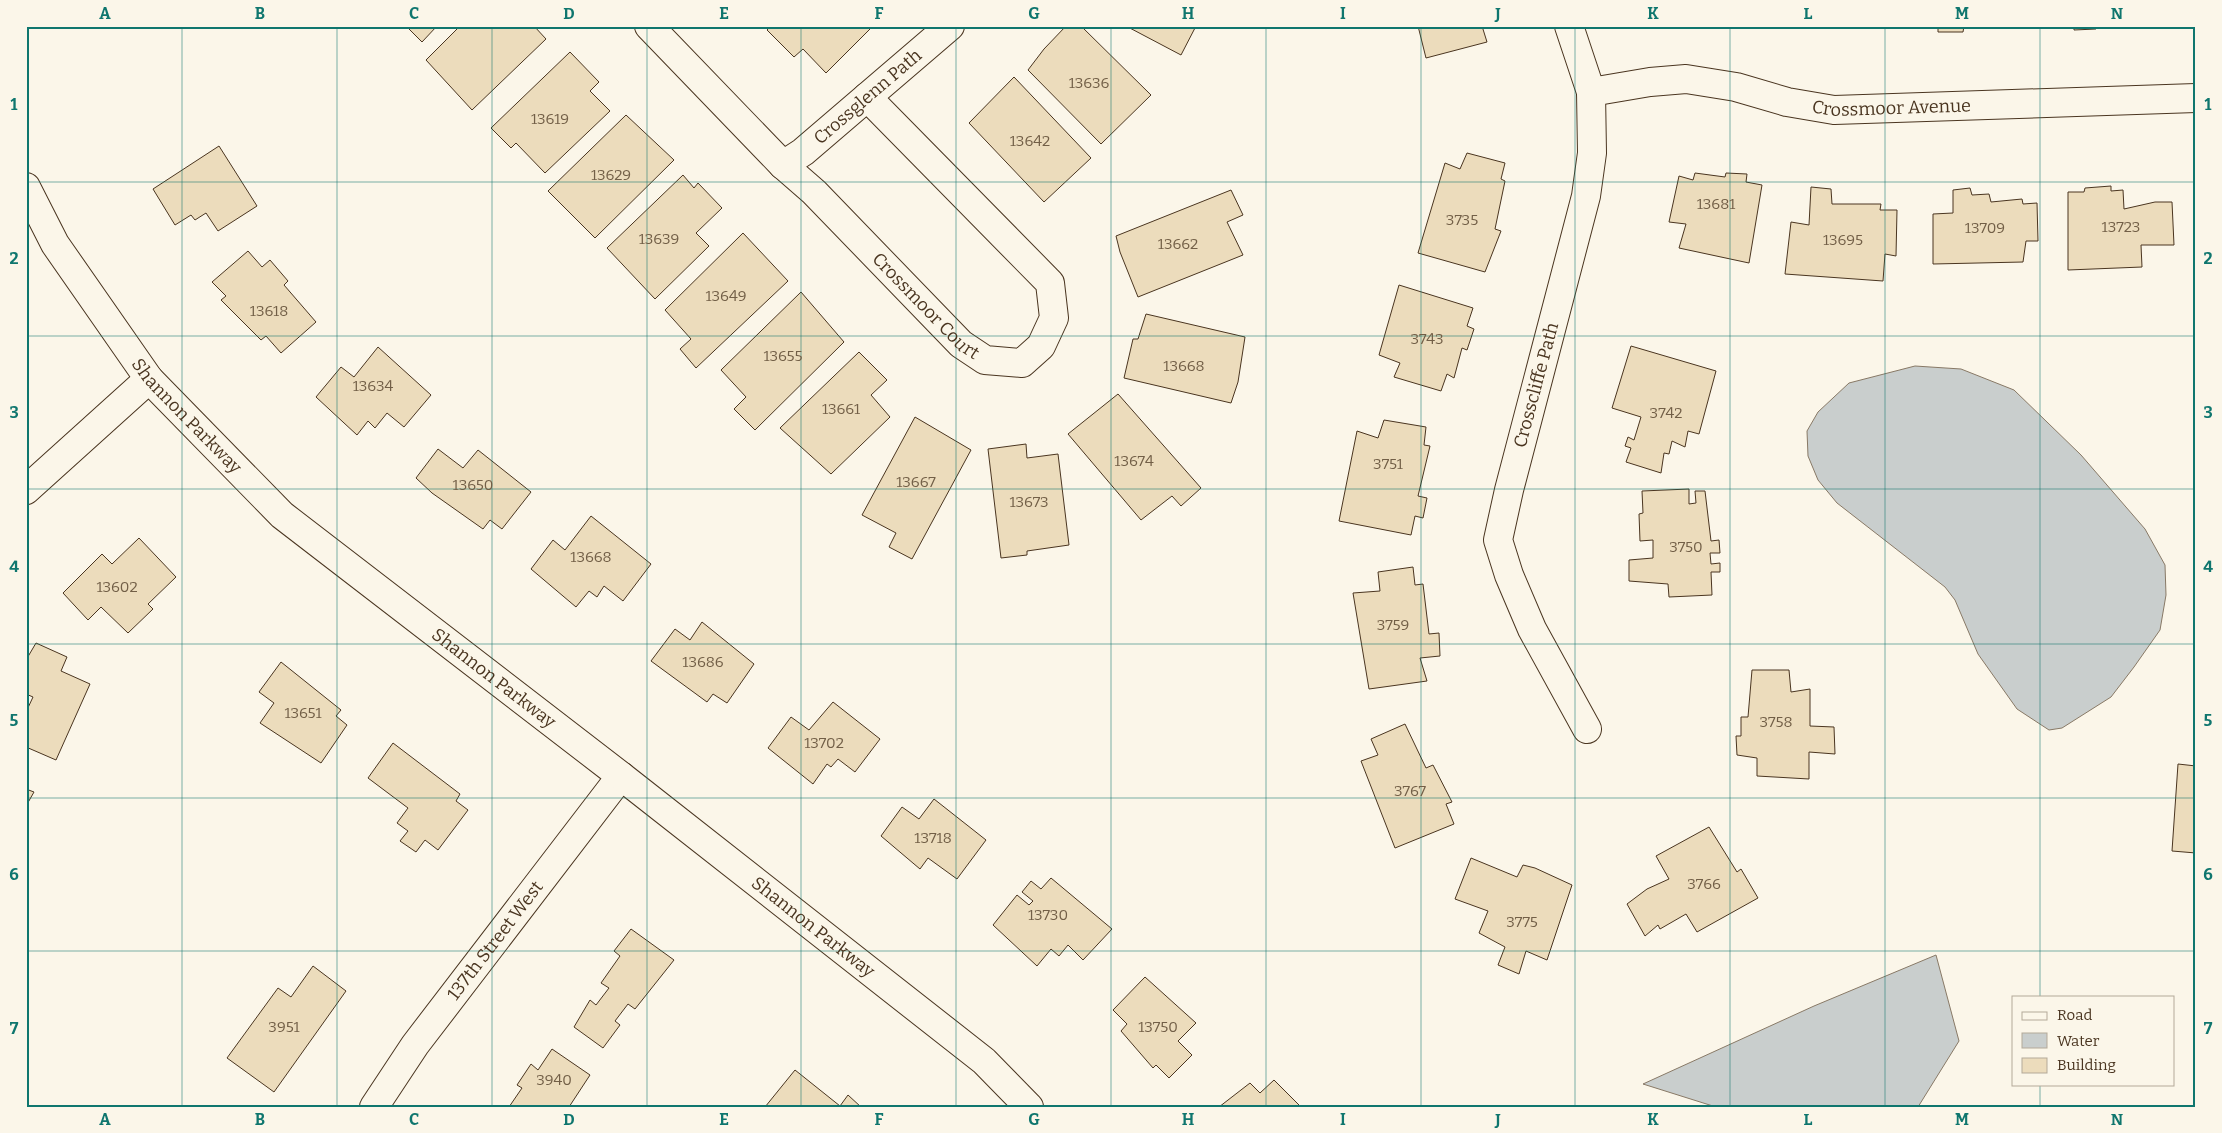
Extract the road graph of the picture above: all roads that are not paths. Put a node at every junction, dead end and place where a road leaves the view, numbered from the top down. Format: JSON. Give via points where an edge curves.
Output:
{"nodes":[{"id":1,"x":649,"y":26,"type":"edge"},
{"id":2,"x":950,"y":26,"type":"edge"},
{"id":3,"x":1569,"y":26,"type":"edge"},
{"id":4,"x":1591,"y":92,"type":"junction"},
{"id":5,"x":867,"y":97,"type":"junction"},
{"id":6,"x":2196,"y":98,"type":"edge"},
{"id":7,"x":782,"y":165,"type":"junction"},
{"id":8,"x":26,"y":187,"type":"edge"},
{"id":9,"x":149,"y":379,"type":"junction"},
{"id":10,"x":26,"y":490,"type":"edge"},
{"id":11,"x":1587,"y":729,"type":"dead end"},
{"id":12,"x":621,"y":776,"type":"junction"},
{"id":13,"x":374,"y":1107,"type":"edge"},
{"id":14,"x":1029,"y":1107,"type":"edge"}],
"edges":[{"from":1,"to":7,"type":"street"},
{"from":2,"to":5,"type":"street","name":"Crossglenn Path"},
{"from":3,"to":4,"type":"street","name":"Crosscliffe Path"},
{"from":4,"to":6,"type":"street","name":"Crossmoor Avenue","via":[[1686,79],[1736,87],[1787,102],[1843,110]]},
{"from":4,"to":11,"type":"street","name":"Crosscliffe Path","via":[[1592,153],[1586,196],[1498,540],[1532,629]]},
{"from":5,"to":7,"type":"street","name":"Crossglenn Path","via":[[803,152]]},
{"from":5,"to":7,"type":"street","name":"Crossmoor Court","via":[[1050,283],[1054,318],[1041,346],[1022,363],[985,360],[961,344],[814,192]]},
{"from":8,"to":9,"type":"street","name":"Shannon Parkway","via":[[55,244]]},
{"from":9,"to":10,"type":"street"},
{"from":9,"to":12,"type":"street","name":"Shannon Parkway","via":[[282,515]]},
{"from":12,"to":13,"type":"street","name":"137th Street West","via":[[415,1045]]},
{"from":12,"to":14,"type":"street","name":"Shannon Parkway","via":[[984,1061]]}]}
